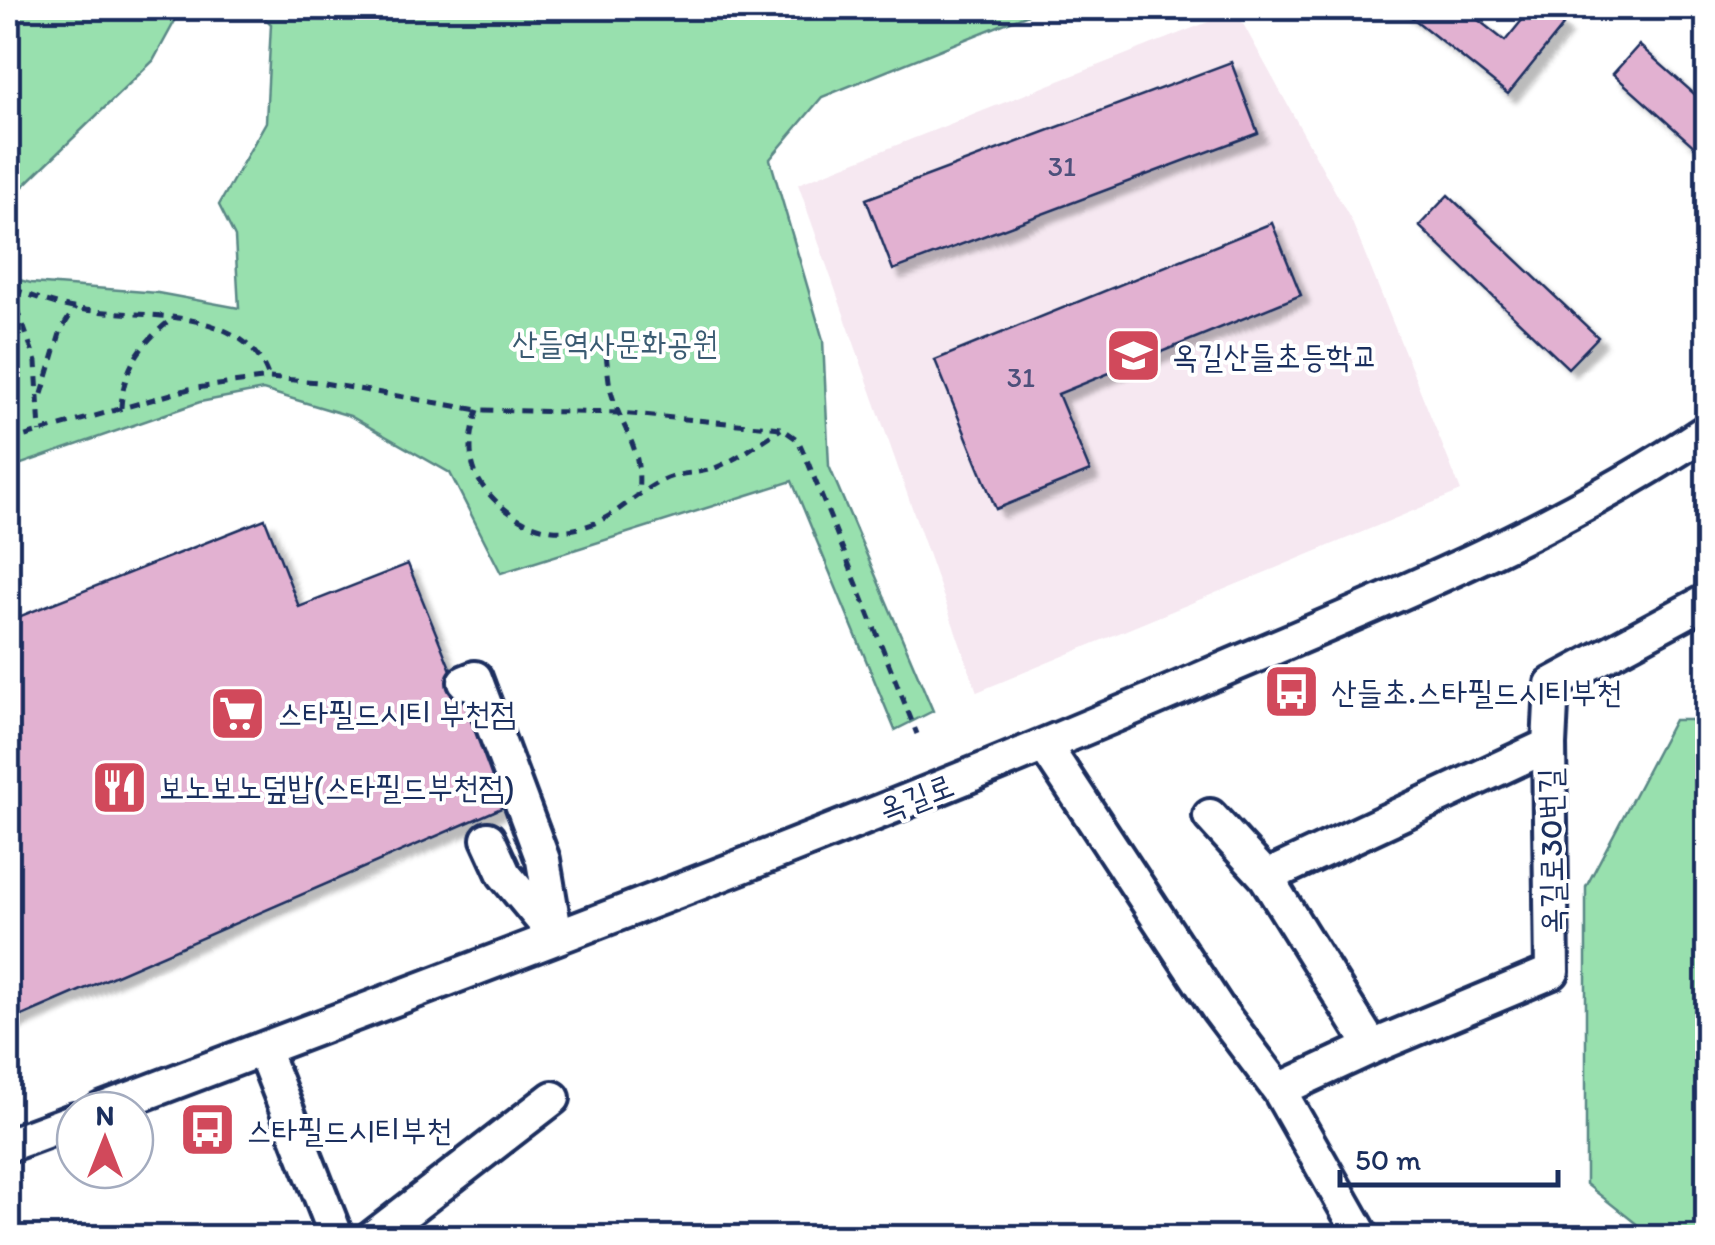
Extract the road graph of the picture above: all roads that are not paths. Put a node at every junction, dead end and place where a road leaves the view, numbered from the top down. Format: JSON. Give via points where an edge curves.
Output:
{"nodes":[{"id":1,"x":1708,"y":430,"type":"edge"},
{"id":2,"x":1708,"y":600,"type":"edge"},
{"id":3,"x":464,"y":682,"type":"dead end"},
{"id":4,"x":1549,"y":745,"type":"junction"},
{"id":5,"x":1045,"y":746,"type":"junction"},
{"id":6,"x":1210,"y":816,"type":"dead end"},
{"id":7,"x":488,"y":839,"type":"dead end"},
{"id":8,"x":1266,"y":877,"type":"junction"},
{"id":9,"x":556,"y":937,"type":"junction"},
{"id":10,"x":1372,"y":1047,"type":"junction"},
{"id":11,"x":262,"y":1049,"type":"junction"},
{"id":12,"x":153,"y":1090,"type":"edge"},
{"id":13,"x":1279,"y":1090,"type":"junction"},
{"id":14,"x":553,"y":1098,"type":"dead end"},
{"id":15,"x":55,"y":1127,"type":"edge"},
{"id":16,"x":8,"y":1145,"type":"edge"},
{"id":17,"x":337,"y":1238,"type":"edge"},
{"id":18,"x":372,"y":1238,"type":"edge"},
{"id":19,"x":1363,"y":1238,"type":"edge"}],
"edges":[{"from":1,"to":5,"type":"street","name":"옥길로","via":[[1508,546]]},
{"from":2,"to":4,"type":"street","via":[[1552,684]]},
{"from":3,"to":9,"type":"street","via":[[475,678],[544,860]]},
{"from":4,"to":8,"type":"street","name":"옥길로30번길"},
{"from":4,"to":10,"type":"street","name":"옥길로30번길","via":[[1552,972]]},
{"from":5,"to":9,"type":"street","name":"옥길로"},
{"from":5,"to":13,"type":"street"},
{"from":6,"to":8,"type":"street"},
{"from":7,"to":9,"type":"street","via":[[504,874]]},
{"from":8,"to":10,"type":"street"},
{"from":9,"to":11,"type":"street","name":"옥길로"},
{"from":10,"to":13,"type":"street","name":"옥길로30번길"},
{"from":11,"to":12,"type":"street","name":"옥길로"},
{"from":11,"to":17,"type":"street"},
{"from":13,"to":19,"type":"street"},
{"from":14,"to":18,"type":"street"},
{"from":15,"to":16,"type":"street"}]}
